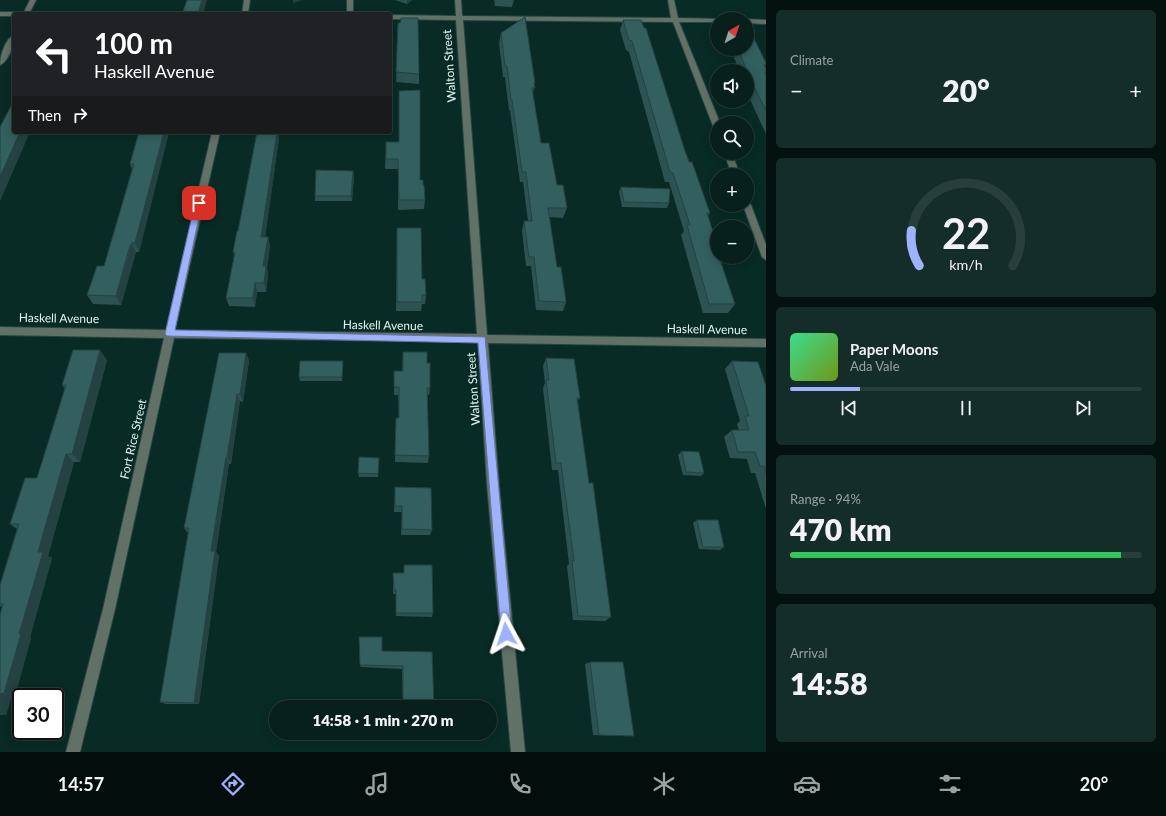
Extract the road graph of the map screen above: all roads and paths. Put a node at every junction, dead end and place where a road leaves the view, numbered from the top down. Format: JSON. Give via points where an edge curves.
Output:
{"nodes":[{"id":1,"x":33,"y":0,"type":"edge"},
{"id":2,"x":247,"y":0,"type":"edge"},
{"id":3,"x":350,"y":0,"type":"edge"},
{"id":4,"x":458,"y":0,"type":"edge"},
{"id":5,"x":670,"y":0,"type":"edge"},
{"id":6,"x":27,"y":12,"type":"edge"},
{"id":7,"x":245,"y":12,"type":"edge"},
{"id":8,"x":350,"y":12,"type":"edge"},
{"id":9,"x":0,"y":14,"type":"edge"},
{"id":10,"x":12,"y":14,"type":"edge"},
{"id":11,"x":392,"y":17,"type":"edge"},
{"id":12,"x":459,"y":17,"type":"junction"},
{"id":13,"x":675,"y":19,"type":"junction"},
{"id":14,"x":710,"y":20,"type":"edge"},
{"id":15,"x":754,"y":21,"type":"edge"},
{"id":16,"x":766,"y":22,"type":"edge"},
{"id":17,"x":12,"y":41,"type":"edge"},
{"id":18,"x":0,"y":63,"type":"edge"},
{"id":19,"x":713,"y":116,"type":"edge"},
{"id":20,"x":216,"y":134,"type":"edge"},
{"id":21,"x":750,"y":212,"type":"edge"},
{"id":22,"x":766,"y":257,"type":"edge"},
{"id":23,"x":0,"y":330,"type":"edge"},
{"id":24,"x":170,"y":334,"type":"junction"},
{"id":25,"x":482,"y":340,"type":"junction"},
{"id":26,"x":766,"y":343,"type":"edge"},
{"id":27,"x":73,"y":752,"type":"edge"},
{"id":28,"x":518,"y":752,"type":"edge"}],
"edges":[{"from":1,"to":6,"type":"street"},
{"from":2,"to":7,"type":"street"},
{"from":3,"to":8,"type":"street"},
{"from":4,"to":12,"type":"street","name":"Walton Street"},
{"from":5,"to":13,"type":"street"},
{"from":9,"to":10,"type":"street"},
{"from":11,"to":12,"type":"street"},
{"from":12,"to":13,"type":"street"},
{"from":12,"to":25,"type":"street","name":"Walton Street"},
{"from":13,"to":14,"type":"street"},
{"from":13,"to":19,"type":"street"},
{"from":15,"to":16,"type":"street"},
{"from":17,"to":18,"type":"street"},
{"from":20,"to":24,"type":"street","name":"Fort Rice Street"},
{"from":21,"to":22,"type":"street"},
{"from":23,"to":24,"type":"street","name":"Haskell Avenue"},
{"from":24,"to":25,"type":"street","name":"Haskell Avenue"},
{"from":24,"to":27,"type":"street","name":"Fort Rice Street","via":[[109,609]]},
{"from":25,"to":26,"type":"street","name":"Haskell Avenue"},
{"from":25,"to":28,"type":"street","name":"Walton Street"}]}
